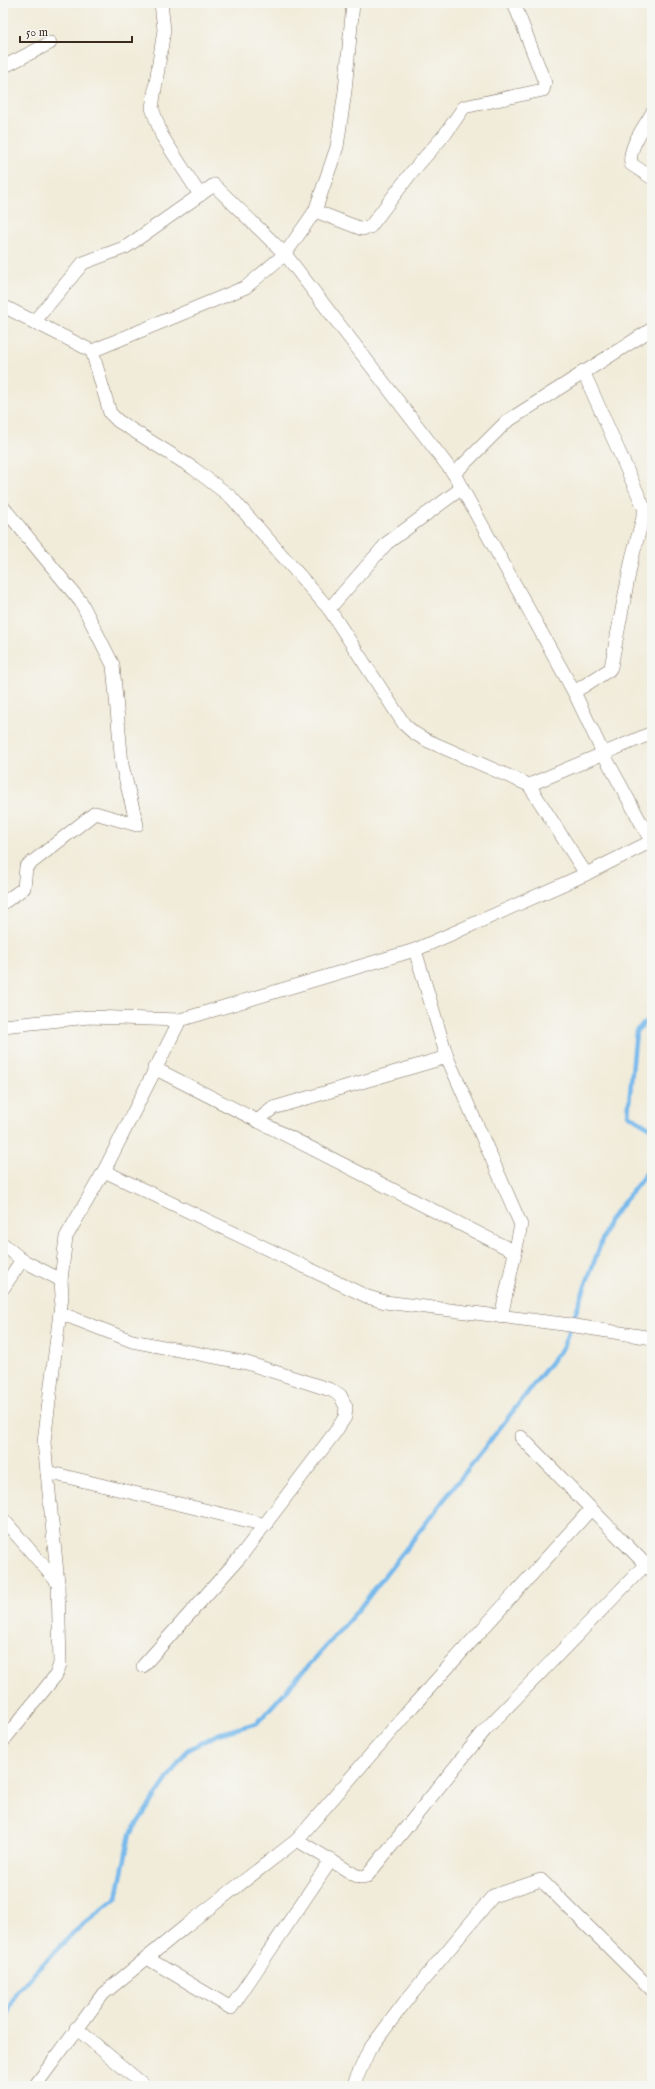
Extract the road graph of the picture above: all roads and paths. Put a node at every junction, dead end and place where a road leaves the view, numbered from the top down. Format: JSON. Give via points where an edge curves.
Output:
{"nodes":[{"id":1,"x":161,"y":3,"type":"edge"},
{"id":2,"x":353,"y":3,"type":"edge"},
{"id":3,"x":514,"y":3,"type":"edge"},
{"id":4,"x":50,"y":43,"type":"dead end"},
{"id":5,"x":3,"y":67,"type":"edge"},
{"id":6,"x":652,"y":113,"type":"edge"},
{"id":7,"x":652,"y":178,"type":"edge"},
{"id":8,"x":200,"y":195,"type":"junction"},
{"id":9,"x":315,"y":211,"type":"junction"},
{"id":10,"x":285,"y":254,"type":"junction"},
{"id":11,"x":3,"y":306,"type":"edge"},
{"id":12,"x":33,"y":323,"type":"junction"},
{"id":13,"x":652,"y":329,"type":"edge"},
{"id":14,"x":92,"y":351,"type":"junction"},
{"id":15,"x":583,"y":371,"type":"junction"},
{"id":16,"x":454,"y":474,"type":"junction"},
{"id":17,"x":462,"y":488,"type":"junction"},
{"id":18,"x":3,"y":507,"type":"edge"},
{"id":19,"x":648,"y":512,"type":"edge"},
{"id":20,"x":329,"y":609,"type":"junction"},
{"id":21,"x":574,"y":692,"type":"junction"},
{"id":22,"x":652,"y":733,"type":"edge"},
{"id":23,"x":603,"y":753,"type":"junction"},
{"id":24,"x":529,"y":785,"type":"junction"},
{"id":25,"x":652,"y":841,"type":"edge"},
{"id":26,"x":586,"y":874,"type":"junction"},
{"id":27,"x":3,"y":903,"type":"edge"},
{"id":28,"x":416,"y":950,"type":"junction"},
{"id":29,"x":180,"y":1020,"type":"junction"},
{"id":30,"x":3,"y":1026,"type":"edge"},
{"id":31,"x":447,"y":1057,"type":"junction"},
{"id":32,"x":154,"y":1068,"type":"junction"},
{"id":33,"x":257,"y":1121,"type":"junction"},
{"id":34,"x":104,"y":1171,"type":"junction"},
{"id":35,"x":3,"y":1244,"type":"edge"},
{"id":36,"x":515,"y":1252,"type":"junction"},
{"id":37,"x":22,"y":1260,"type":"junction"},
{"id":38,"x":61,"y":1280,"type":"junction"},
{"id":39,"x":3,"y":1288,"type":"edge"},
{"id":40,"x":60,"y":1313,"type":"junction"},
{"id":41,"x":501,"y":1317,"type":"junction"},
{"id":42,"x":652,"y":1338,"type":"edge"},
{"id":43,"x":521,"y":1437,"type":"dead end"},
{"id":44,"x":47,"y":1472,"type":"junction"},
{"id":45,"x":591,"y":1509,"type":"junction"},
{"id":46,"x":3,"y":1519,"type":"edge"},
{"id":47,"x":266,"y":1525,"type":"junction"},
{"id":48,"x":649,"y":1568,"type":"edge"},
{"id":49,"x":58,"y":1583,"type":"junction"},
{"id":50,"x":143,"y":1666,"type":"dead end"},
{"id":51,"x":3,"y":1740,"type":"edge"},
{"id":52,"x":296,"y":1840,"type":"junction"},
{"id":53,"x":331,"y":1860,"type":"junction"},
{"id":54,"x":148,"y":1958,"type":"junction"},
{"id":55,"x":652,"y":1990,"type":"edge"},
{"id":56,"x":76,"y":2028,"type":"junction"},
{"id":57,"x":35,"y":2086,"type":"edge"},
{"id":58,"x":145,"y":2086,"type":"edge"},
{"id":59,"x":353,"y":2086,"type":"edge"}],
"edges":[{"from":1,"to":8,"type":"street","via":[[164,30],[152,108],[162,136]]},
{"from":2,"to":9,"type":"street","via":[[345,91],[336,147]]},
{"from":3,"to":9,"type":"street","via":[[545,83],[543,90],[464,107],[370,227],[362,229]]},
{"from":4,"to":5,"type":"street"},
{"from":6,"to":7,"type":"street","via":[[630,157],[631,164]]},
{"from":8,"to":10,"type":"street","via":[[214,185]]},
{"from":8,"to":12,"type":"street","via":[[126,247],[83,263]]},
{"from":9,"to":10,"type":"street"},
{"from":10,"to":14,"type":"street","via":[[246,287]]},
{"from":10,"to":16,"type":"street"},
{"from":11,"to":12,"type":"street"},
{"from":12,"to":14,"type":"street"},
{"from":13,"to":15,"type":"street"},
{"from":14,"to":20,"type":"street","via":[[110,412],[118,421],[193,468],[230,497]]},
{"from":15,"to":16,"type":"street","via":[[506,422]]},
{"from":15,"to":19,"type":"street"},
{"from":16,"to":17,"type":"street"},
{"from":17,"to":20,"type":"street","via":[[386,543]]},
{"from":17,"to":21,"type":"street"},
{"from":18,"to":27,"type":"street","via":[[81,602],[112,665],[122,765],[137,825],[95,813],[26,868],[24,888]]},
{"from":19,"to":21,"type":"street","via":[[632,558],[611,666]]},
{"from":20,"to":24,"type":"street","via":[[404,724],[414,733]]},
{"from":21,"to":23,"type":"street"},
{"from":22,"to":23,"type":"street"},
{"from":23,"to":24,"type":"street"},
{"from":23,"to":25,"type":"street"},
{"from":24,"to":26,"type":"street"},
{"from":25,"to":26,"type":"street"},
{"from":26,"to":28,"type":"street"},
{"from":28,"to":29,"type":"street"},
{"from":28,"to":31,"type":"street"},
{"from":29,"to":30,"type":"street","via":[[89,1017]]},
{"from":29,"to":32,"type":"street"},
{"from":31,"to":33,"type":"street","via":[[273,1108]]},
{"from":31,"to":36,"type":"street","via":[[521,1225]]},
{"from":32,"to":33,"type":"street"},
{"from":32,"to":34,"type":"street"},
{"from":33,"to":36,"type":"street"},
{"from":34,"to":38,"type":"street","via":[[66,1237]]},
{"from":34,"to":41,"type":"street","via":[[368,1297],[385,1302]]},
{"from":35,"to":37,"type":"street"},
{"from":36,"to":41,"type":"street"},
{"from":37,"to":38,"type":"street"},
{"from":37,"to":39,"type":"street"},
{"from":38,"to":40,"type":"street"},
{"from":40,"to":44,"type":"street","via":[[44,1442]]},
{"from":40,"to":47,"type":"street","via":[[132,1341],[247,1363],[316,1384],[340,1395],[346,1407],[343,1421]]},
{"from":41,"to":42,"type":"street"},
{"from":43,"to":45,"type":"street"},
{"from":44,"to":47,"type":"street"},
{"from":44,"to":49,"type":"street"},
{"from":45,"to":48,"type":"street"},
{"from":45,"to":52,"type":"street"},
{"from":46,"to":49,"type":"street"},
{"from":47,"to":50,"type":"street"},
{"from":48,"to":53,"type":"street","via":[[485,1730],[370,1872],[360,1877]]},
{"from":49,"to":51,"type":"street","via":[[60,1656],[56,1674]]},
{"from":52,"to":53,"type":"street"},
{"from":52,"to":54,"type":"street"},
{"from":53,"to":54,"type":"street","via":[[231,2008]]},
{"from":54,"to":56,"type":"street","via":[[104,1994]]},
{"from":55,"to":59,"type":"street","via":[[541,1880],[493,1896],[405,2002],[369,2050]]},
{"from":56,"to":57,"type":"street"},
{"from":56,"to":58,"type":"street"}]}
